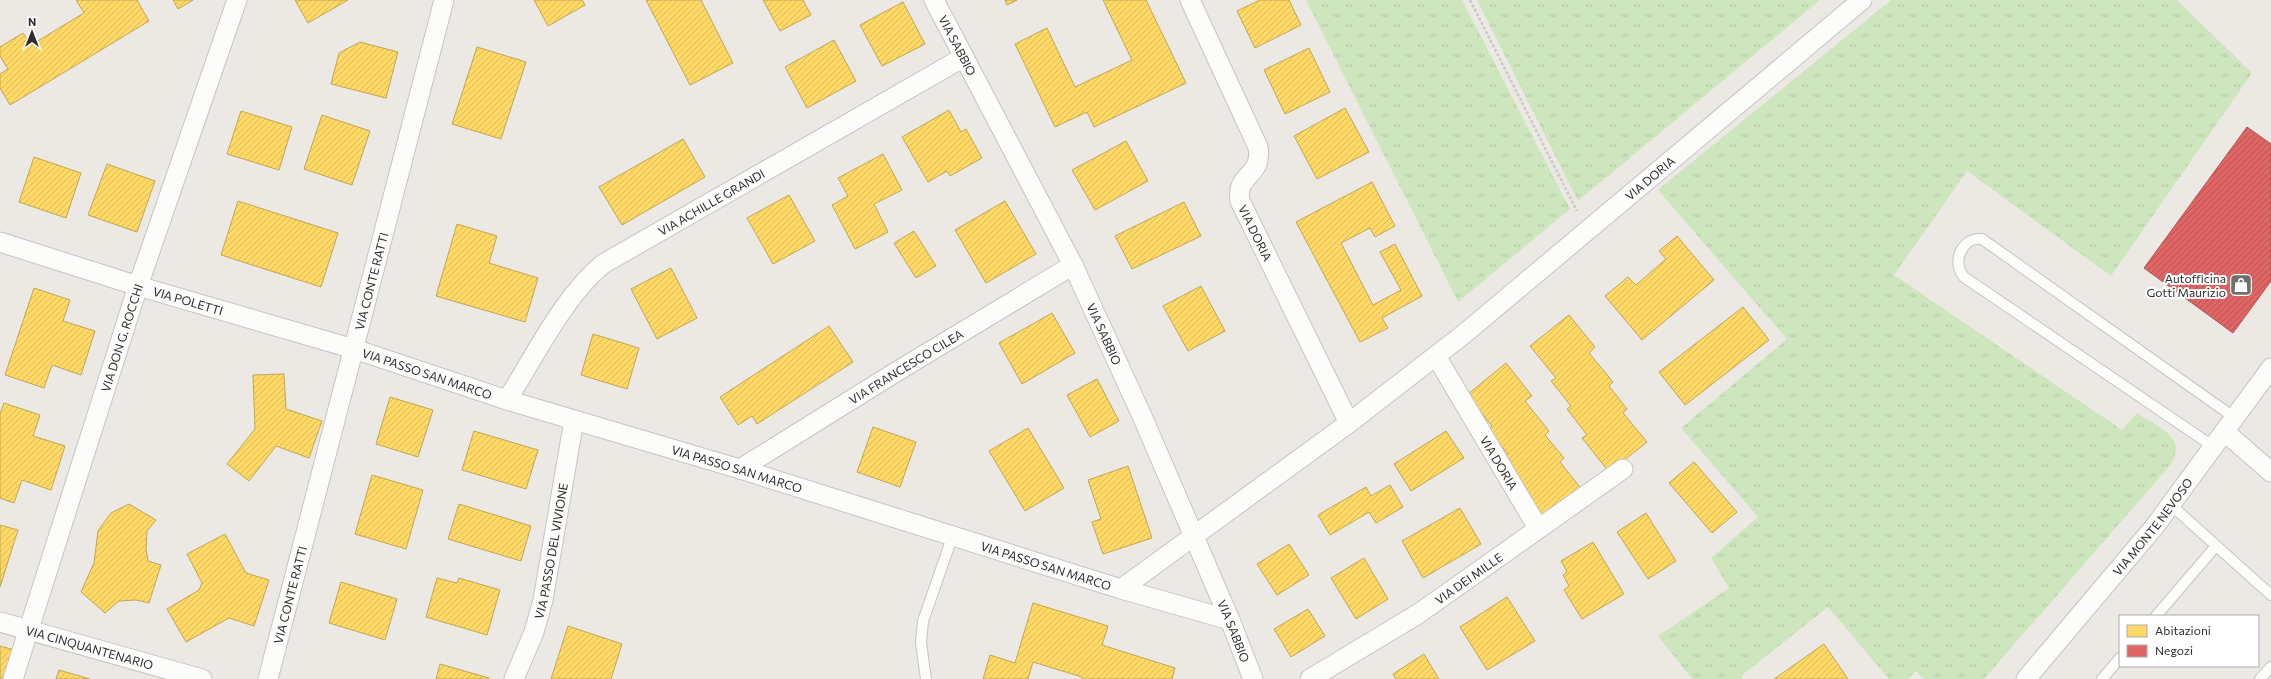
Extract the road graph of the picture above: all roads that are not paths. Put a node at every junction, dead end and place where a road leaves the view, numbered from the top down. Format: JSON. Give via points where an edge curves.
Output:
{"nodes":[{"id":1,"x":237,"y":0,"type":"edge"},
{"id":2,"x":444,"y":0,"type":"edge"},
{"id":3,"x":934,"y":0,"type":"edge"},
{"id":4,"x":1190,"y":0,"type":"edge"},
{"id":5,"x":1862,"y":0,"type":"edge"},
{"id":6,"x":964,"y":57,"type":"junction"},
{"id":7,"x":0,"y":242,"type":"edge"},
{"id":8,"x":1073,"y":265,"type":"junction"},
{"id":9,"x":138,"y":286,"type":"junction"},
{"id":10,"x":354,"y":349,"type":"junction"},
{"id":11,"x":1436,"y":356,"type":"junction"},
{"id":12,"x":2271,"y":368,"type":"edge"},
{"id":13,"x":507,"y":400,"type":"junction"},
{"id":14,"x":574,"y":420,"type":"junction"},
{"id":15,"x":1349,"y":423,"type":"junction"},
{"id":16,"x":2224,"y":433,"type":"junction"},
{"id":17,"x":740,"y":469,"type":"junction"},
{"id":18,"x":1623,"y":469,"type":"dead end"},
{"id":19,"x":2271,"y":472,"type":"edge"},
{"id":20,"x":2171,"y":505,"type":"junction"},
{"id":21,"x":1538,"y":528,"type":"junction"},
{"id":22,"x":953,"y":535,"type":"junction"},
{"id":23,"x":1194,"y":535,"type":"junction"},
{"id":24,"x":2216,"y":546,"type":"junction"},
{"id":25,"x":1121,"y":589,"type":"junction"},
{"id":26,"x":2271,"y":595,"type":"edge"},
{"id":27,"x":2157,"y":615,"type":"edge"},
{"id":28,"x":1230,"y":620,"type":"junction"},
{"id":29,"x":0,"y":622,"type":"edge"},
{"id":30,"x":29,"y":630,"type":"junction"},
{"id":31,"x":2119,"y":659,"type":"edge"},
{"id":32,"x":2271,"y":667,"type":"edge"},
{"id":33,"x":13,"y":679,"type":"edge"},
{"id":34,"x":202,"y":679,"type":"edge"},
{"id":35,"x":268,"y":679,"type":"edge"},
{"id":36,"x":514,"y":679,"type":"edge"},
{"id":37,"x":926,"y":679,"type":"edge"},
{"id":38,"x":1253,"y":679,"type":"edge"},
{"id":39,"x":1310,"y":679,"type":"edge"},
{"id":40,"x":2026,"y":679,"type":"edge"},
{"id":41,"x":2102,"y":679,"type":"edge"},
{"id":42,"x":2260,"y":679,"type":"edge"}],
"edges":[{"from":1,"to":9,"type":"street","name":"VIA DON G. ROCCHI"},
{"from":2,"to":10,"type":"street","name":"VIA CONTE RATTI"},
{"from":3,"to":6,"type":"street","name":"VIA SABBIO"},
{"from":4,"to":15,"type":"street","name":"VIA DORIA","via":[[1258,147],[1259,160],[1254,171],[1241,183],[1240,200]]},
{"from":5,"to":11,"type":"street","name":"VIA DORIA"},
{"from":6,"to":8,"type":"street","name":"VIA SABBIO"},
{"from":6,"to":13,"type":"street","name":"VIA ACHILLE GRANDI","via":[[606,261],[572,298]]},
{"from":7,"to":9,"type":"street","name":"VIA POLETTI"},
{"from":8,"to":17,"type":"street","name":"VIA FRANCESCO CILEA"},
{"from":8,"to":23,"type":"street","name":"VIA SABBIO"},
{"from":9,"to":10,"type":"street","name":"VIA POLETTI"},
{"from":9,"to":30,"type":"street","name":"VIA DON G. ROCCHI"},
{"from":10,"to":13,"type":"street","name":"VIA PASSO SAN MARCO"},
{"from":10,"to":35,"type":"street","name":"VIA CONTE RATTI"},
{"from":11,"to":15,"type":"street","name":"VIA DORIA"},
{"from":11,"to":21,"type":"street","name":"VIA DORIA"},
{"from":12,"to":16,"type":"street","name":"VIA MONTE NEVOSO"},
{"from":13,"to":14,"type":"street","name":"VIA PASSO SAN MARCO"},
{"from":14,"to":17,"type":"street","name":"VIA PASSO SAN MARCO"},
{"from":14,"to":36,"type":"street","name":"VIA PASSO DEL VIVIONE","via":[[543,600],[534,632]]},
{"from":15,"to":23,"type":"street","name":"VIA DORIA"},
{"from":16,"to":16,"type":"lane","via":[[1982,239],[1968,240],[1957,264],[1964,277]]},
{"from":16,"to":19,"type":"street"},
{"from":16,"to":20,"type":"street","name":"VIA MONTE NEVOSO"},
{"from":17,"to":22,"type":"street","name":"VIA PASSO SAN MARCO"},
{"from":18,"to":21,"type":"street","name":"VIA DEI MILLE"},
{"from":20,"to":24,"type":"lane"},
{"from":20,"to":40,"type":"street","name":"VIA MONTE NEVOSO"},
{"from":21,"to":39,"type":"street","name":"VIA DEI MILLE","via":[[1418,614]]},
{"from":22,"to":25,"type":"street","name":"VIA PASSO SAN MARCO"},
{"from":22,"to":37,"type":"lane","via":[[923,621],[921,643]]},
{"from":23,"to":25,"type":"street","name":"VIA PASSO SAN MARCO"},
{"from":23,"to":28,"type":"street","name":"VIA SABBIO"},
{"from":24,"to":26,"type":"lane"},
{"from":24,"to":27,"type":"lane"},
{"from":25,"to":28,"type":"street","name":"VIA PASSO SAN MARCO"},
{"from":28,"to":38,"type":"street","name":"VIA SABBIO"},
{"from":29,"to":30,"type":"street","name":"VIA CINQUANTENARIO"},
{"from":30,"to":33,"type":"street","name":"VIA DON G. ROCCHI"},
{"from":30,"to":34,"type":"street","name":"VIA CINQUANTENARIO"},
{"from":31,"to":41,"type":"lane"},
{"from":32,"to":42,"type":"lane"}]}
